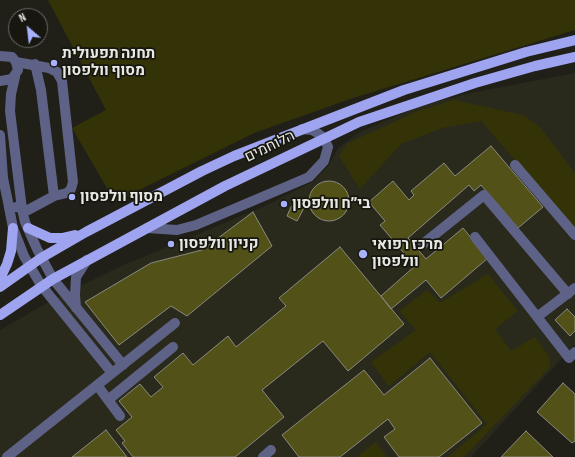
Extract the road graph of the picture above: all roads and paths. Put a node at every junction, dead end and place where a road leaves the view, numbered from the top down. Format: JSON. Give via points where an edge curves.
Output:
{"nodes":[{"id":1,"x":575,"y":40,"type":"edge"},
{"id":2,"x":0,"y":56,"type":"edge"},
{"id":3,"x":575,"y":57,"type":"edge"},
{"id":4,"x":16,"y":62,"type":"junction"},
{"id":5,"x":34,"y":64,"type":"junction"},
{"id":6,"x":15,"y":77,"type":"junction"},
{"id":7,"x":0,"y":81,"type":"edge"},
{"id":8,"x":301,"y":129,"type":"junction"},
{"id":9,"x":0,"y":135,"type":"edge"},
{"id":10,"x":324,"y":138,"type":"junction"},
{"id":11,"x":515,"y":165,"type":"dead end"},
{"id":12,"x":2,"y":178,"type":"edge"},
{"id":13,"x":54,"y":196,"type":"junction"},
{"id":14,"x":8,"y":202,"type":"junction"},
{"id":15,"x":22,"y":209,"type":"junction"},
{"id":16,"x":13,"y":228,"type":"junction"},
{"id":17,"x":28,"y":228,"type":"junction"},
{"id":18,"x":147,"y":228,"type":"junction"},
{"id":19,"x":86,"y":232,"type":"junction"},
{"id":20,"x":575,"y":235,"type":"edge"},
{"id":21,"x":475,"y":237,"type":"dead end"},
{"id":22,"x":423,"y":244,"type":"dead end"},
{"id":23,"x":41,"y":258,"type":"junction"},
{"id":24,"x":87,"y":260,"type":"junction"},
{"id":25,"x":29,"y":267,"type":"junction"},
{"id":26,"x":0,"y":278,"type":"edge"},
{"id":27,"x":52,"y":279,"type":"junction"},
{"id":28,"x":41,"y":285,"type":"junction"},
{"id":29,"x":0,"y":287,"type":"edge"},
{"id":30,"x":571,"y":291,"type":"edge"},
{"id":31,"x":76,"y":308,"type":"junction"},
{"id":32,"x":0,"y":315,"type":"edge"},
{"id":33,"x":537,"y":317,"type":"junction"},
{"id":34,"x":175,"y":323,"type":"dead end"},
{"id":35,"x":173,"y":348,"type":"dead end"},
{"id":36,"x":572,"y":355,"type":"edge"},
{"id":37,"x":123,"y":365,"type":"junction"},
{"id":38,"x":112,"y":373,"type":"junction"},
{"id":39,"x":97,"y":385,"type":"junction"},
{"id":40,"x":108,"y":400,"type":"junction"},
{"id":41,"x":120,"y":416,"type":"dead end"},
{"id":42,"x":7,"y":457,"type":"edge"}],
"edges":[{"from":1,"to":8,"type":"main road","name":"הלוחמים","via":[[476,67],[398,92]]},
{"from":2,"to":4,"type":"street","via":[[8,56]]},
{"from":3,"to":10,"type":"main road","name":"הלוחמים","via":[[468,85],[358,122]]},
{"from":4,"to":5,"type":"street"},
{"from":4,"to":6,"type":"street","via":[[18,70]]},
{"from":5,"to":13,"type":"street","via":[[41,90]]},
{"from":5,"to":13,"type":"street","via":[[57,72],[62,81],[73,182],[67,193]]},
{"from":6,"to":7,"type":"street","via":[[8,81]]},
{"from":6,"to":15,"type":"street","via":[[10,111]]},
{"from":8,"to":10,"type":"street","via":[[312,130]]},
{"from":8,"to":19,"type":"main road","name":"הלוחמים","via":[[202,171]]},
{"from":9,"to":12,"type":"street"},
{"from":10,"to":18,"type":"main road","name":"הלוחמים","via":[[225,186]]},
{"from":10,"to":18,"type":"street","via":[[328,147],[327,156],[309,177],[196,225],[177,230]]},
{"from":11,"to":20,"type":"street"},
{"from":12,"to":14,"type":"street"},
{"from":13,"to":15,"type":"street","via":[[33,208]]},
{"from":14,"to":15,"type":"street"},
{"from":14,"to":16,"type":"street"},
{"from":15,"to":17,"type":"street"},
{"from":16,"to":25,"type":"street"},
{"from":16,"to":26,"type":"main road","via":[[11,251]]},
{"from":17,"to":19,"type":"main road","via":[[43,236],[55,238]]},
{"from":17,"to":23,"type":"street"},
{"from":18,"to":24,"type":"main road","name":"הלוחמים"},
{"from":19,"to":23,"type":"main road","name":"הלוחמים"},
{"from":21,"to":33,"type":"street"},
{"from":22,"to":30,"type":"street","via":[[484,195]]},
{"from":23,"to":25,"type":"main road","name":"הלוחמים"},
{"from":23,"to":27,"type":"street"},
{"from":24,"to":27,"type":"main road","name":"הלוחמים"},
{"from":24,"to":31,"type":"street","via":[[76,277]]},
{"from":25,"to":28,"type":"street"},
{"from":25,"to":29,"type":"main road","name":"הלוחמים"},
{"from":27,"to":28,"type":"main road","name":"הלוחמים"},
{"from":27,"to":31,"type":"street"},
{"from":28,"to":32,"type":"main road","name":"הלוחמים"},
{"from":28,"to":38,"type":"street"},
{"from":30,"to":33,"type":"street"},
{"from":31,"to":37,"type":"street"},
{"from":33,"to":36,"type":"street"},
{"from":34,"to":37,"type":"street"},
{"from":35,"to":40,"type":"street"},
{"from":37,"to":38,"type":"street"},
{"from":38,"to":39,"type":"street"},
{"from":39,"to":40,"type":"street"},
{"from":39,"to":42,"type":"street"},
{"from":40,"to":41,"type":"street"}]}
